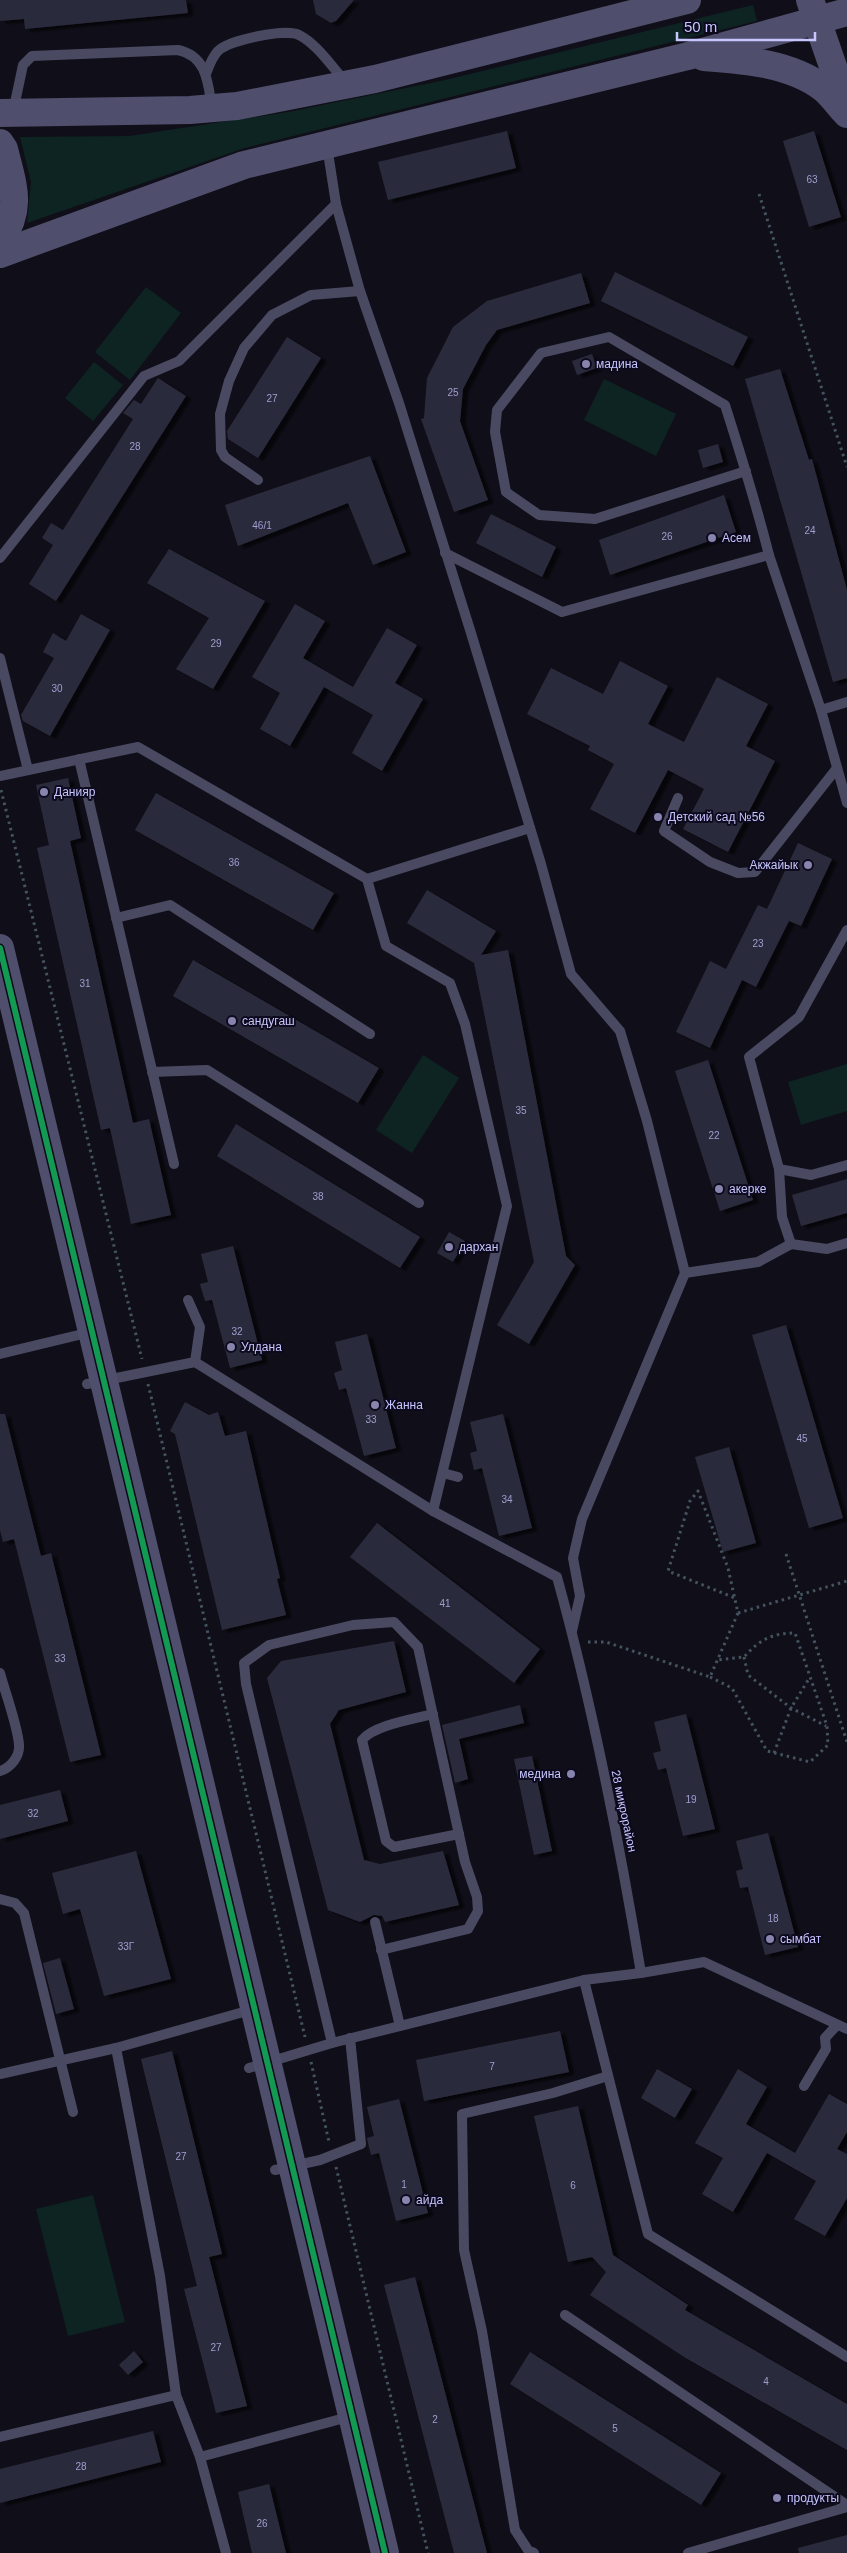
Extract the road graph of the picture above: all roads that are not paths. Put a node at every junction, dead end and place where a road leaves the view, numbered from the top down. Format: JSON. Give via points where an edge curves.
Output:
{"nodes":[{"id":1,"x":687,"y":0,"type":"edge"},
{"id":2,"x":813,"y":9,"type":"edge"},
{"id":3,"x":847,"y":12,"type":"edge"},
{"id":4,"x":688,"y":56,"type":"junction"},
{"id":5,"x":206,"y":74,"type":"junction"},
{"id":6,"x":347,"y":83,"type":"junction"},
{"id":7,"x":212,"y":108,"type":"junction"},
{"id":8,"x":847,"y":108,"type":"edge"},
{"id":9,"x":6,"y":113,"type":"edge"},
{"id":10,"x":847,"y":114,"type":"edge"},
{"id":11,"x":0,"y":144,"type":"edge"},
{"id":12,"x":326,"y":145,"type":"junction"},
{"id":13,"x":336,"y":204,"type":"junction"},
{"id":14,"x":0,"y":242,"type":"edge"},
{"id":15,"x":0,"y":254,"type":"edge"},
{"id":16,"x":360,"y":291,"type":"junction"},
{"id":17,"x":746,"y":471,"type":"junction"},
{"id":18,"x":258,"y":480,"type":"dead end"},
{"id":19,"x":445,"y":553,"type":"junction"},
{"id":20,"x":769,"y":555,"type":"junction"},
{"id":21,"x":0,"y":558,"type":"edge"},
{"id":22,"x":0,"y":658,"type":"edge"},
{"id":23,"x":847,"y":702,"type":"edge"},
{"id":24,"x":821,"y":710,"type":"junction"},
{"id":25,"x":79,"y":759,"type":"junction"},
{"id":26,"x":837,"y":768,"type":"junction"},
{"id":27,"x":28,"y":770,"type":"junction"},
{"id":28,"x":0,"y":776,"type":"edge"},
{"id":29,"x":678,"y":798,"type":"dead end"},
{"id":30,"x":847,"y":803,"type":"edge"},
{"id":31,"x":530,"y":828,"type":"junction"},
{"id":32,"x":366,"y":879,"type":"junction"},
{"id":33,"x":116,"y":918,"type":"junction"},
{"id":34,"x":847,"y":930,"type":"edge"},
{"id":35,"x":0,"y":948,"type":"edge"},
{"id":36,"x":370,"y":1034,"type":"dead end"},
{"id":37,"x":152,"y":1072,"type":"junction"},
{"id":38,"x":174,"y":1164,"type":"dead end"},
{"id":39,"x":847,"y":1165,"type":"edge"},
{"id":40,"x":779,"y":1169,"type":"junction"},
{"id":41,"x":419,"y":1203,"type":"dead end"},
{"id":42,"x":847,"y":1243,"type":"edge"},
{"id":43,"x":791,"y":1244,"type":"junction"},
{"id":44,"x":685,"y":1273,"type":"junction"},
{"id":45,"x":188,"y":1300,"type":"dead end"},
{"id":46,"x":92,"y":1332,"type":"junction"},
{"id":47,"x":0,"y":1354,"type":"edge"},
{"id":48,"x":195,"y":1362,"type":"junction"},
{"id":49,"x":95,"y":1382,"type":"junction"},
{"id":50,"x":443,"y":1473,"type":"junction"},
{"id":51,"x":458,"y":1477,"type":"dead end"},
{"id":52,"x":433,"y":1511,"type":"junction"},
{"id":53,"x":573,"y":1637,"type":"junction"},
{"id":54,"x":0,"y":1673,"type":"edge"},
{"id":55,"x":433,"y":1714,"type":"junction"},
{"id":56,"x":0,"y":1771,"type":"edge"},
{"id":57,"x":459,"y":1834,"type":"junction"},
{"id":58,"x":0,"y":1899,"type":"edge"},
{"id":59,"x":374,"y":1922,"type":"dead end"},
{"id":60,"x":381,"y":1950,"type":"junction"},
{"id":61,"x":641,"y":1973,"type":"junction"},
{"id":62,"x":584,"y":1980,"type":"junction"},
{"id":63,"x":255,"y":2009,"type":"junction"},
{"id":64,"x":837,"y":2025,"type":"junction"},
{"id":65,"x":400,"y":2026,"type":"junction"},
{"id":66,"x":847,"y":2029,"type":"edge"},
{"id":67,"x":350,"y":2038,"type":"junction"},
{"id":68,"x":332,"y":2043,"type":"junction"},
{"id":69,"x":116,"y":2048,"type":"junction"},
{"id":70,"x":60,"y":2060,"type":"junction"},
{"id":71,"x":259,"y":2066,"type":"junction"},
{"id":72,"x":0,"y":2074,"type":"edge"},
{"id":73,"x":608,"y":2076,"type":"junction"},
{"id":74,"x":804,"y":2086,"type":"dead end"},
{"id":75,"x":73,"y":2112,"type":"dead end"},
{"id":76,"x":284,"y":2168,"type":"junction"},
{"id":77,"x":565,"y":2314,"type":"dead end"},
{"id":78,"x":847,"y":2357,"type":"edge"},
{"id":79,"x":176,"y":2395,"type":"junction"},
{"id":80,"x":352,"y":2416,"type":"junction"},
{"id":81,"x":0,"y":2436,"type":"edge"},
{"id":82,"x":200,"y":2457,"type":"junction"},
{"id":83,"x":847,"y":2506,"type":"edge"},
{"id":84,"x":226,"y":2553,"type":"edge"},
{"id":85,"x":385,"y":2553,"type":"edge"},
{"id":86,"x":534,"y":2553,"type":"edge"},
{"id":87,"x":688,"y":2553,"type":"edge"}],
"edges":[{"from":1,"to":6,"type":"main road","via":[[375,79]]},
{"from":2,"to":3,"type":"main road"},
{"from":2,"to":4,"type":"main road"},
{"from":2,"to":8,"type":"main road"},
{"from":4,"to":10,"type":"main road","via":[[766,64],[796,73],[823,88]]},
{"from":4,"to":12,"type":"main road"},
{"from":5,"to":6,"type":"lane","via":[[219,50],[230,44],[284,32],[307,40]]},
{"from":5,"to":7,"type":"lane"},
{"from":5,"to":9,"type":"lane","via":[[195,57],[178,50],[38,54],[23,65]]},
{"from":6,"to":7,"type":"main road","via":[[273,100]]},
{"from":7,"to":9,"type":"main road"},
{"from":11,"to":14,"type":"main road","via":[[16,200],[7,231]]},
{"from":12,"to":13,"type":"lane"},
{"from":12,"to":15,"type":"main road","via":[[244,165]]},
{"from":13,"to":16,"type":"lane"},
{"from":13,"to":21,"type":"lane","via":[[179,361],[144,376]]},
{"from":16,"to":18,"type":"lane","via":[[311,295],[272,315],[244,348],[229,381],[220,414],[221,450],[225,458]]},
{"from":16,"to":19,"type":"lane","via":[[399,403]]},
{"from":17,"to":17,"type":"lane","via":[[725,405],[609,337],[541,353],[497,410],[495,432],[506,492],[539,515],[596,519]]},
{"from":17,"to":20,"type":"lane"},
{"from":19,"to":20,"type":"lane","via":[[562,612]]},
{"from":19,"to":31,"type":"lane"},
{"from":20,"to":24,"type":"lane"},
{"from":22,"to":27,"type":"lane"},
{"from":23,"to":24,"type":"lane"},
{"from":24,"to":26,"type":"lane"},
{"from":25,"to":27,"type":"lane"},
{"from":25,"to":32,"type":"lane","via":[[138,746]]},
{"from":25,"to":33,"type":"lane"},
{"from":26,"to":29,"type":"lane","via":[[755,872],[738,874],[710,862],[664,832]]},
{"from":26,"to":30,"type":"lane"},
{"from":27,"to":28,"type":"lane"},
{"from":31,"to":32,"type":"lane"},
{"from":31,"to":44,"type":"lane","via":[[571,974],[620,1031]]},
{"from":32,"to":50,"type":"lane","via":[[386,946],[450,983],[466,1024],[506,1206]]},
{"from":33,"to":36,"type":"lane","via":[[170,905]]},
{"from":33,"to":37,"type":"lane"},
{"from":34,"to":40,"type":"lane","via":[[799,1017],[750,1056]]},
{"from":35,"to":46,"type":"main road"},
{"from":37,"to":38,"type":"lane"},
{"from":37,"to":41,"type":"lane","via":[[207,1070]]},
{"from":39,"to":40,"type":"lane","via":[[811,1176]]},
{"from":40,"to":43,"type":"lane","via":[[782,1217]]},
{"from":42,"to":43,"type":"lane","via":[[827,1249]]},
{"from":43,"to":44,"type":"lane","via":[[758,1262]]},
{"from":44,"to":53,"type":"lane","via":[[582,1519],[573,1558],[580,1596]]},
{"from":45,"to":48,"type":"lane","via":[[200,1327]]},
{"from":46,"to":47,"type":"lane"},
{"from":46,"to":49,"type":"main road"},
{"from":48,"to":49,"type":"lane"},
{"from":48,"to":52,"type":"lane","name":"28 микрорайон"},
{"from":49,"to":63,"type":"main road"},
{"from":50,"to":51,"type":"lane"},
{"from":50,"to":52,"type":"lane"},
{"from":52,"to":53,"type":"lane","name":"28 микрорайон","via":[[557,1577]]},
{"from":53,"to":61,"type":"lane","name":"28 микрорайон","via":[[619,1840]]},
{"from":54,"to":56,"type":"lane","via":[[20,1746],[15,1760],[7,1769]]},
{"from":55,"to":57,"type":"lane"},
{"from":55,"to":57,"type":"lane","via":[[393,1724],[367,1734],[362,1740],[386,1841],[394,1848]]},
{"from":55,"to":68,"type":"lane","via":[[418,1647],[394,1622],[353,1625],[269,1645],[244,1663],[246,1684]]},
{"from":57,"to":60,"type":"lane","via":[[477,1897],[478,1912],[468,1929]]},
{"from":58,"to":70,"type":"lane","via":[[15,1903],[24,1913]]},
{"from":59,"to":60,"type":"lane"},
{"from":60,"to":65,"type":"lane"},
{"from":61,"to":62,"type":"lane"},
{"from":61,"to":64,"type":"lane","via":[[704,1962]]},
{"from":62,"to":65,"type":"lane"},
{"from":62,"to":73,"type":"lane"},
{"from":63,"to":69,"type":"lane"},
{"from":63,"to":71,"type":"main road"},
{"from":64,"to":66,"type":"lane"},
{"from":64,"to":74,"type":"lane","via":[[825,2038],[826,2049]]},
{"from":65,"to":67,"type":"lane"},
{"from":67,"to":68,"type":"lane"},
{"from":67,"to":76,"type":"lane","via":[[361,2144]]},
{"from":68,"to":71,"type":"lane"},
{"from":69,"to":70,"type":"lane"},
{"from":69,"to":79,"type":"lane","via":[[160,2276]]},
{"from":70,"to":72,"type":"lane"},
{"from":70,"to":75,"type":"lane"},
{"from":71,"to":76,"type":"main road"},
{"from":73,"to":78,"type":"lane","via":[[648,2234]]},
{"from":73,"to":86,"type":"lane","via":[[462,2114],[464,2250],[482,2331],[515,2530],[528,2550]]},
{"from":76,"to":80,"type":"main road"},
{"from":77,"to":83,"type":"lane"},
{"from":79,"to":81,"type":"lane"},
{"from":79,"to":82,"type":"lane"},
{"from":80,"to":82,"type":"lane"},
{"from":80,"to":85,"type":"main road"},
{"from":82,"to":84,"type":"lane"},
{"from":83,"to":87,"type":"lane"}]}
